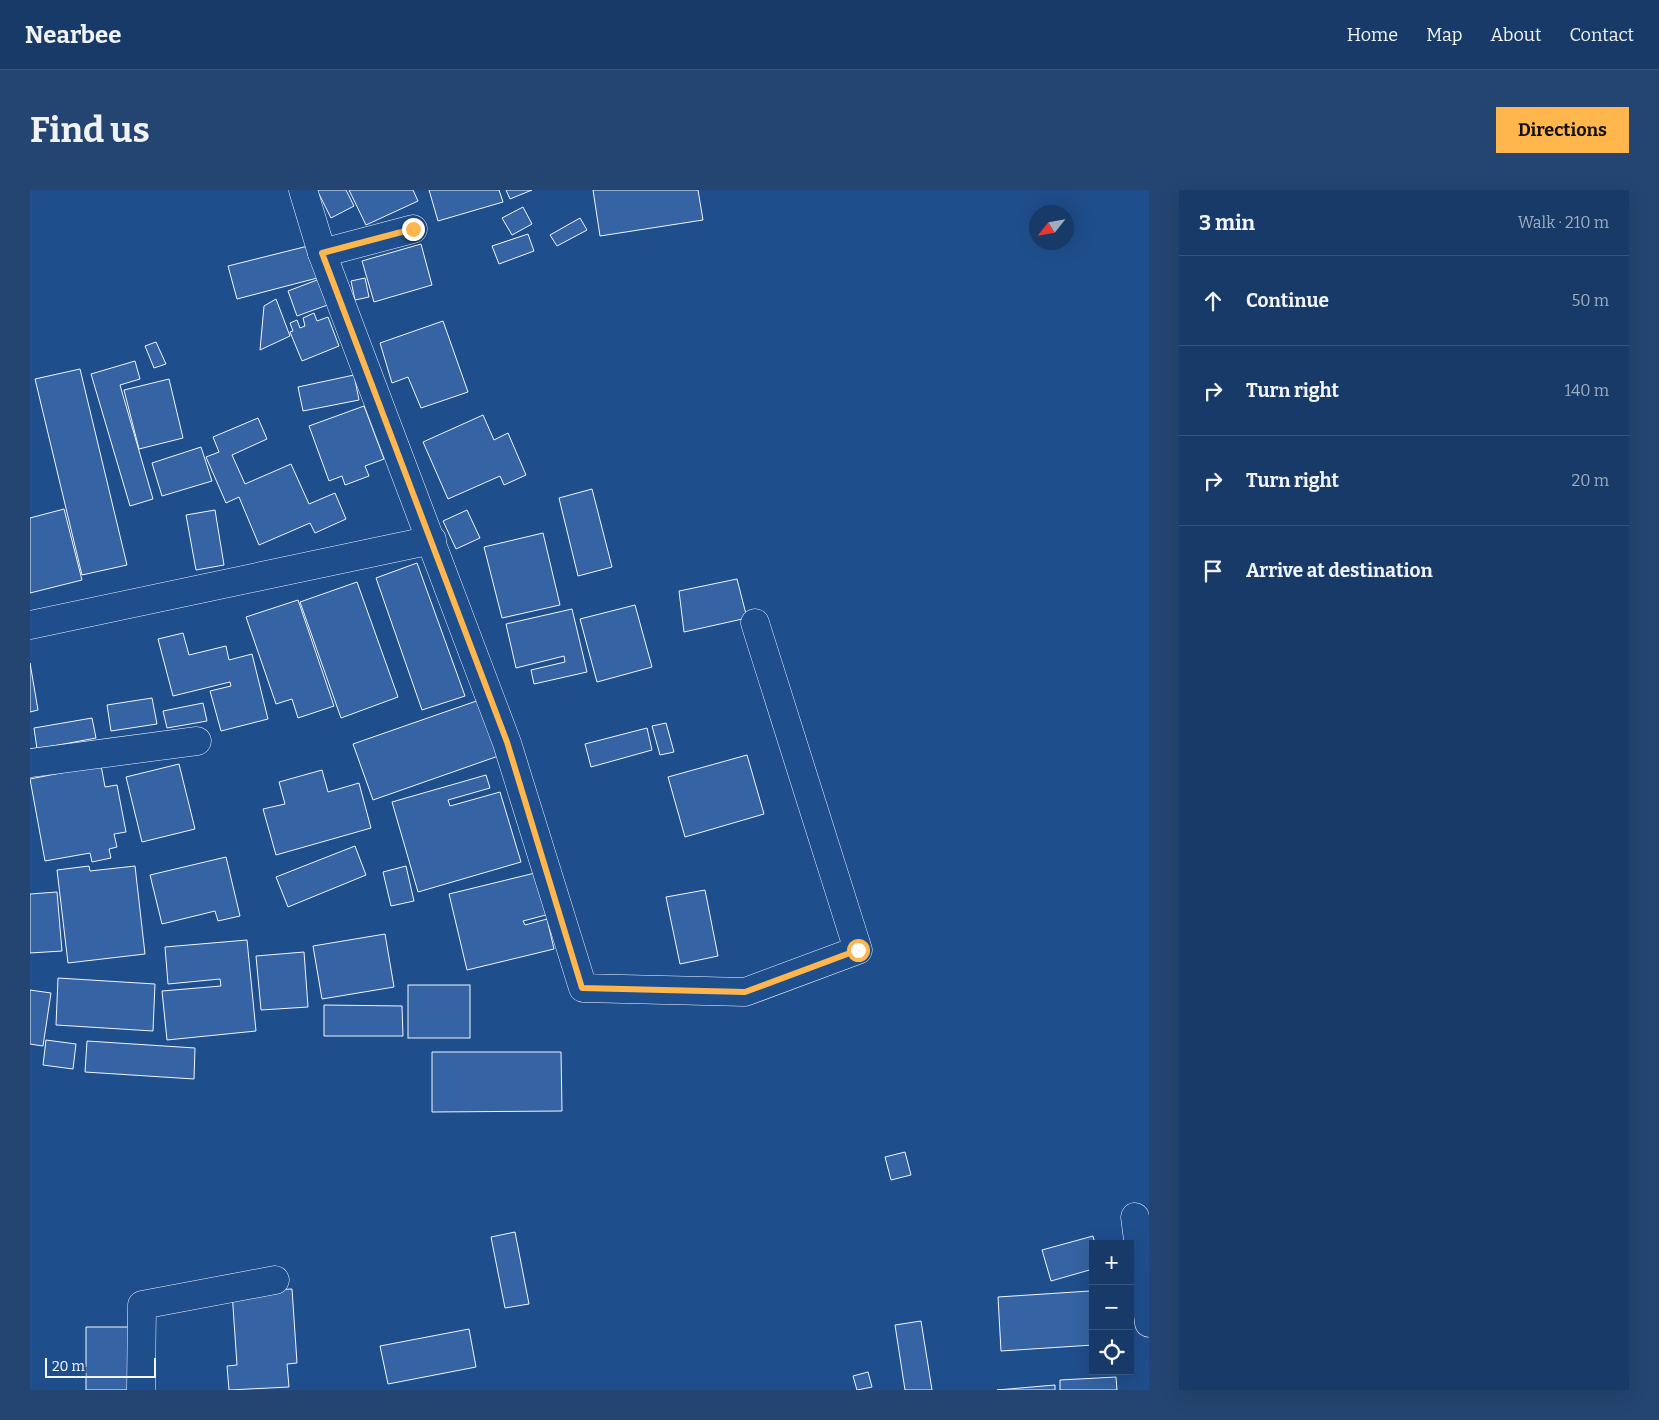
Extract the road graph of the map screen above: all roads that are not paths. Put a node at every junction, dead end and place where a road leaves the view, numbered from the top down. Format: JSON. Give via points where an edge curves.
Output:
{"nodes":[{"id":1,"x":302,"y":190,"type":"edge"},
{"id":2,"x":413,"y":229,"type":"dead end"},
{"id":3,"x":322,"y":253,"type":"junction"},
{"id":4,"x":432,"y":540,"type":"junction"},
{"id":5,"x":755,"y":623,"type":"dead end"},
{"id":6,"x":30,"y":625,"type":"edge"},
{"id":7,"x":197,"y":741,"type":"dead end"},
{"id":8,"x":30,"y":763,"type":"edge"},
{"id":9,"x":1135,"y":1217,"type":"dead end"},
{"id":10,"x":275,"y":1280,"type":"dead end"},
{"id":11,"x":1149,"y":1324,"type":"edge"},
{"id":12,"x":141,"y":1390,"type":"edge"}],
"edges":[{"from":1,"to":3,"type":"street"},
{"from":2,"to":3,"type":"street"},
{"from":3,"to":4,"type":"street"},
{"from":4,"to":5,"type":"street","via":[[507,742],[582,988],[745,992],[858,950]]},
{"from":4,"to":6,"type":"street"},
{"from":7,"to":8,"type":"street"},
{"from":9,"to":11,"type":"street"},
{"from":10,"to":12,"type":"street","via":[[142,1305]]}]}
